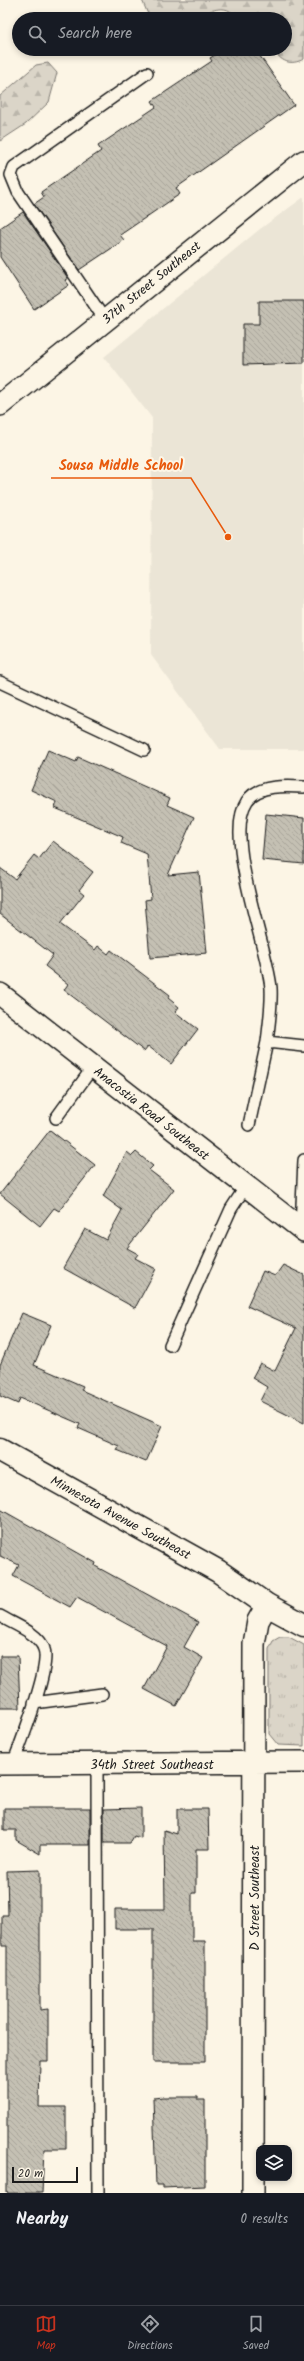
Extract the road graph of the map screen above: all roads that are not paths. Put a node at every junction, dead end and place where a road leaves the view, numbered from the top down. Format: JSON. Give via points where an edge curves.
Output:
{"nodes":[{"id":1,"x":147,"y":73,"type":"dead end"},
{"id":2,"x":304,"y":161,"type":"edge"},
{"id":3,"x":105,"y":320,"type":"junction"},
{"id":4,"x":0,"y":405,"type":"edge"},
{"id":5,"x":0,"y":682,"type":"edge"},
{"id":6,"x":144,"y":750,"type":"dead end"},
{"id":7,"x":304,"y":787,"type":"edge"},
{"id":8,"x":0,"y":994,"type":"edge"},
{"id":9,"x":267,"y":1042,"type":"junction"},
{"id":10,"x":304,"y":1046,"type":"edge"},
{"id":11,"x":93,"y":1067,"type":"junction"},
{"id":12,"x":56,"y":1118,"type":"dead end"},
{"id":13,"x":249,"y":1125,"type":"dead end"},
{"id":14,"x":304,"y":1160,"type":"edge"},
{"id":15,"x":246,"y":1186,"type":"junction"},
{"id":16,"x":302,"y":1230,"type":"edge"},
{"id":17,"x":170,"y":1345,"type":"dead end"},
{"id":18,"x":0,"y":1450,"type":"edge"},
{"id":19,"x":0,"y":1464,"type":"edge"},
{"id":20,"x":240,"y":1588,"type":"junction"},
{"id":21,"x":268,"y":1605,"type":"junction"},
{"id":22,"x":0,"y":1616,"type":"edge"},
{"id":23,"x":304,"y":1625,"type":"edge"},
{"id":24,"x":102,"y":1694,"type":"dead end"},
{"id":25,"x":34,"y":1703,"type":"junction"},
{"id":26,"x":304,"y":1762,"type":"edge"},
{"id":27,"x":7,"y":1764,"type":"edge"},
{"id":28,"x":97,"y":1764,"type":"junction"},
{"id":29,"x":254,"y":1764,"type":"junction"},
{"id":30,"x":98,"y":2193,"type":"edge"},
{"id":31,"x":253,"y":2193,"type":"edge"}],
"edges":[{"from":1,"to":3,"type":"lane","via":[[14,167],[12,175],[18,192]]},
{"from":2,"to":3,"type":"street","name":"37th Street Southeast"},
{"from":3,"to":4,"type":"street","name":"37th Street Southeast"},
{"from":5,"to":6,"type":"lane"},
{"from":7,"to":9,"type":"lane","via":[[288,786],[262,790],[247,800],[241,820],[246,886],[265,954],[271,988]]},
{"from":8,"to":11,"type":"street","name":"Anacostia Road Southeast"},
{"from":9,"to":10,"type":"lane"},
{"from":9,"to":13,"type":"lane"},
{"from":11,"to":12,"type":"lane"},
{"from":11,"to":15,"type":"street","name":"Anacostia Road Southeast"},
{"from":14,"to":16,"type":"lane"},
{"from":15,"to":16,"type":"street","name":"Anacostia Road Southeast"},
{"from":15,"to":17,"type":"lane","via":[[231,1209]]},
{"from":18,"to":20,"type":"main road","name":"Minnesota Avenue Southeast","via":[[218,1571]]},
{"from":19,"to":20,"type":"main road","name":"Minnesota Avenue Southeast","via":[[213,1582]]},
{"from":20,"to":21,"type":"main road","name":"Minnesota Avenue Southeast"},
{"from":21,"to":23,"type":"main road","name":"Minnesota Avenue Southeast"},
{"from":21,"to":29,"type":"street","name":"D Street Southeast","via":[[260,1618],[254,1637]]},
{"from":22,"to":25,"type":"lane","via":[[35,1637],[44,1648],[46,1659]]},
{"from":24,"to":25,"type":"lane"},
{"from":25,"to":27,"type":"lane"},
{"from":26,"to":29,"type":"street","name":"34th Street Southeast"},
{"from":27,"to":28,"type":"street","name":"34th Street Southeast"},
{"from":28,"to":29,"type":"street","name":"34th Street Southeast"},
{"from":28,"to":30,"type":"lane"},
{"from":29,"to":31,"type":"street","name":"D Street Southeast"}]}
